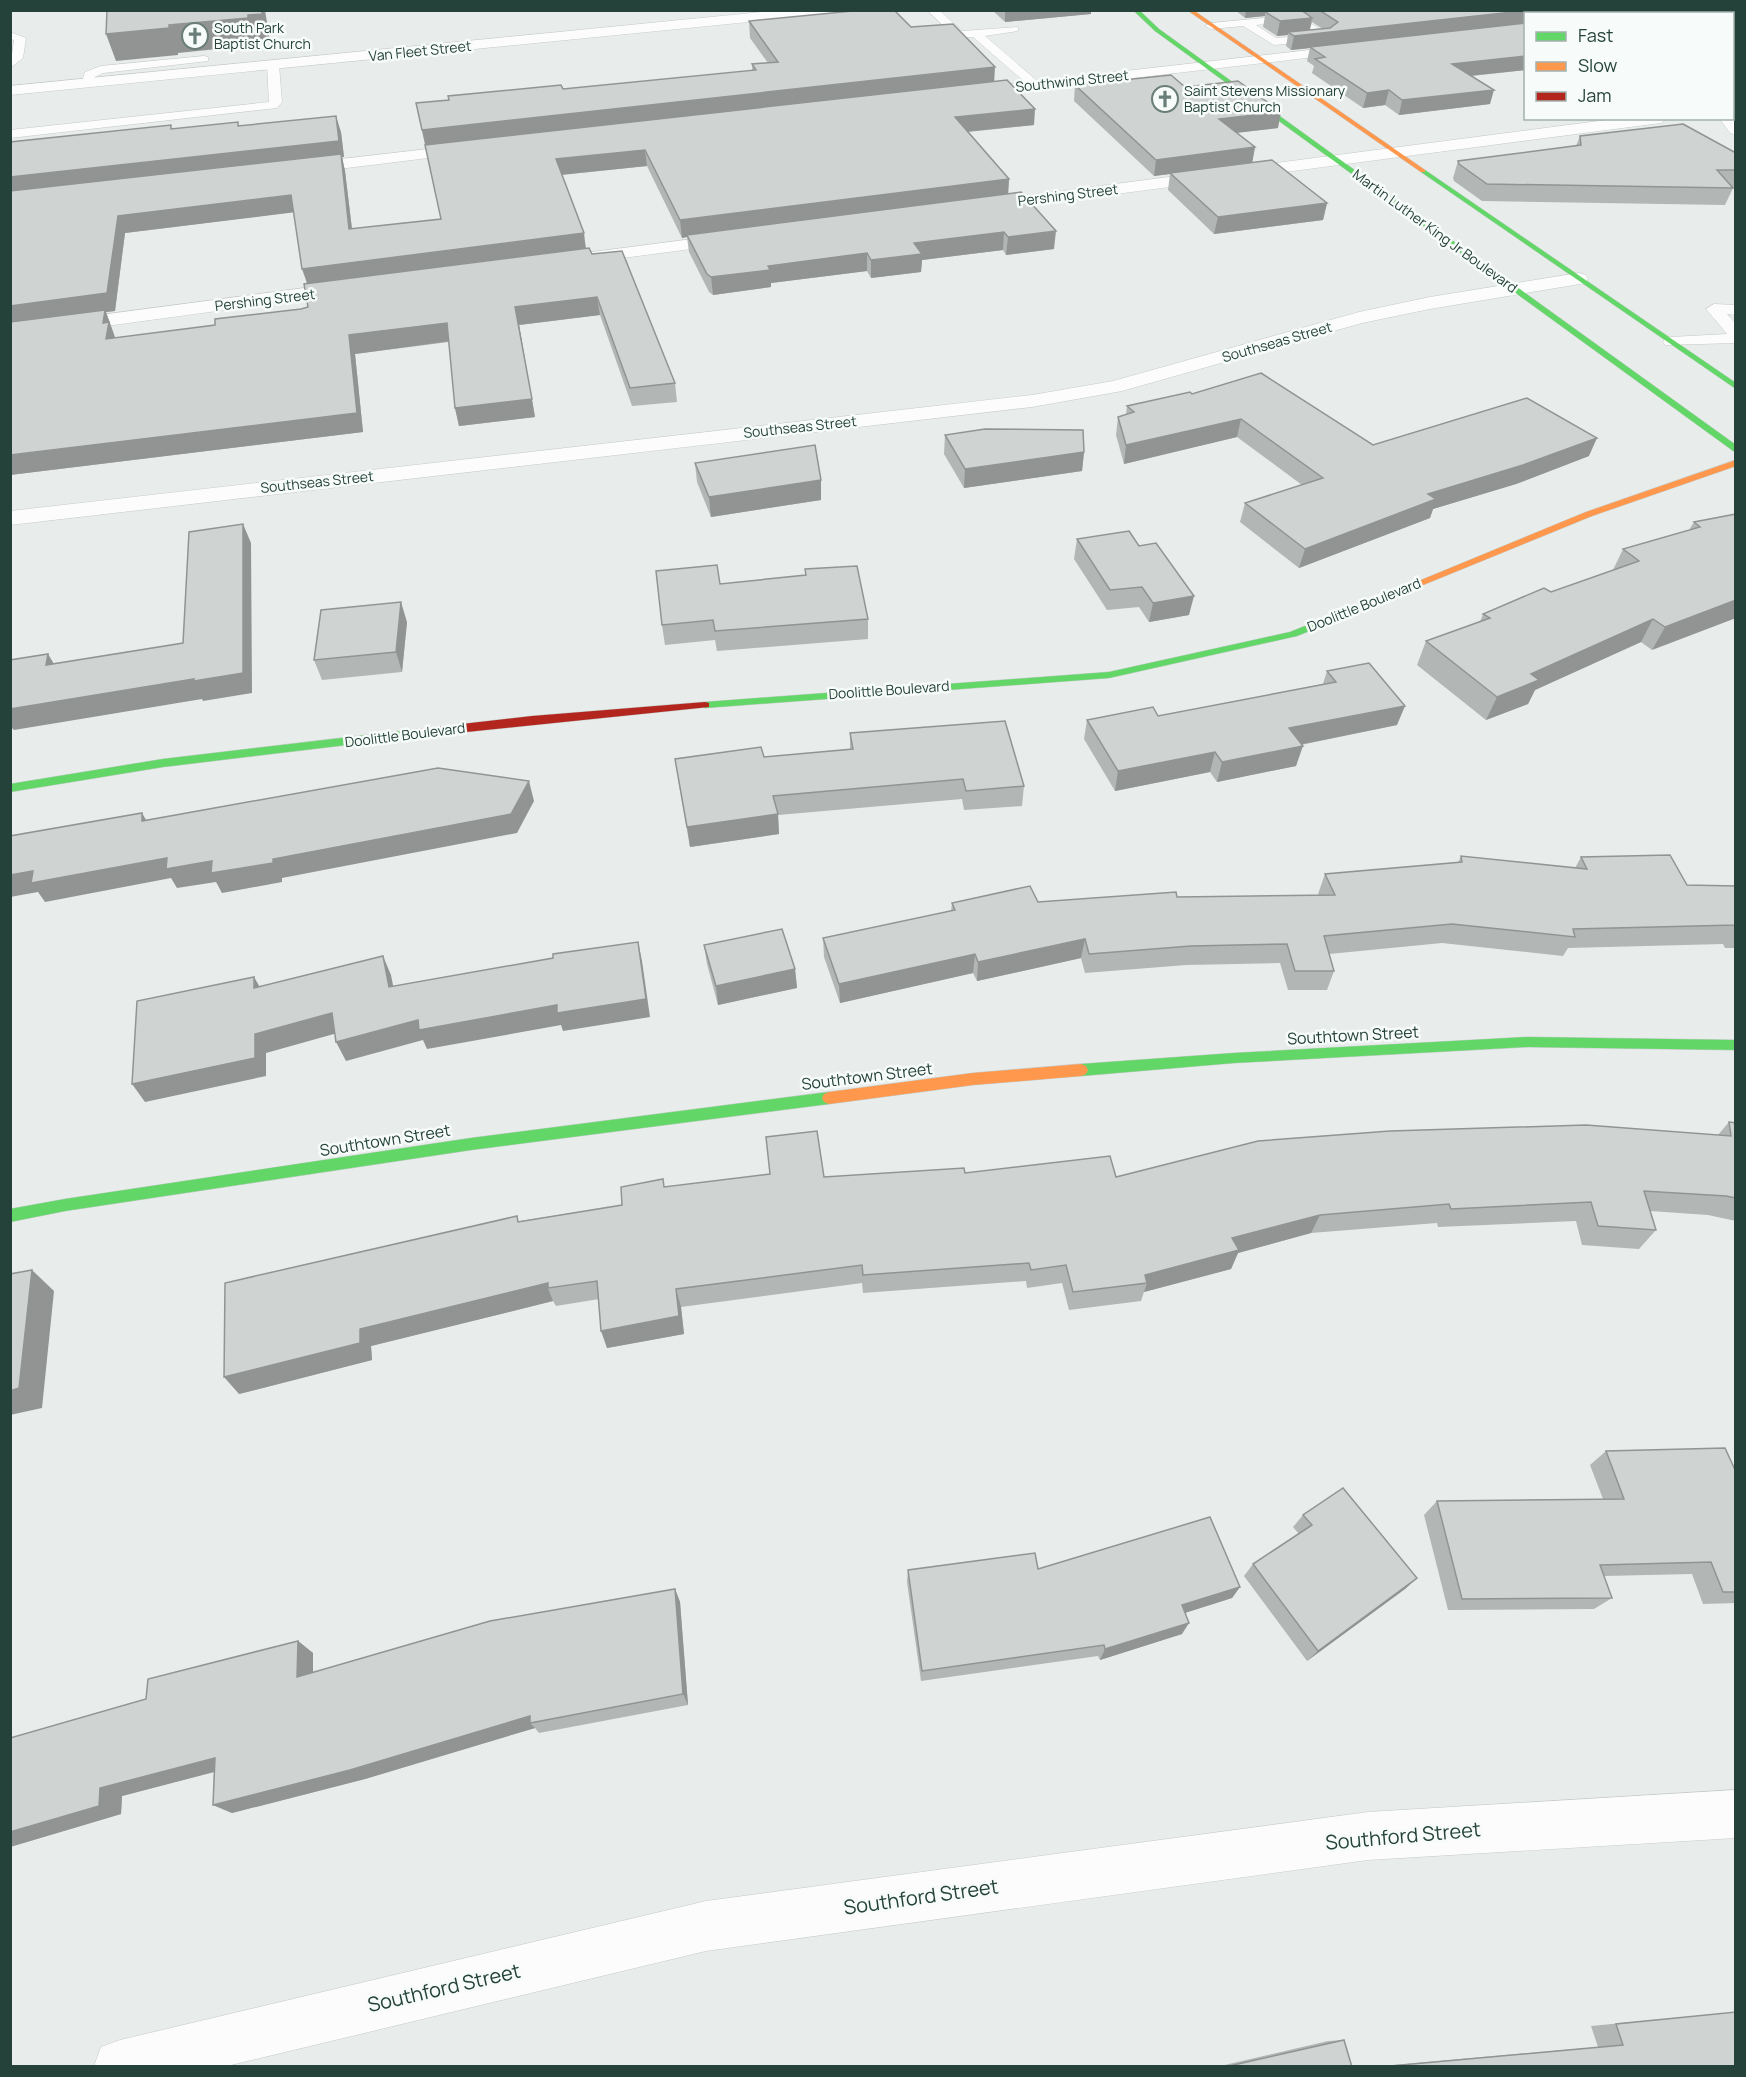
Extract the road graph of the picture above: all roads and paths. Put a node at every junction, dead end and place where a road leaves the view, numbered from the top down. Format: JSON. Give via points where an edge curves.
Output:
{"nodes":[{"id":1,"x":829,"y":10,"type":"edge"},
{"id":2,"x":932,"y":10,"type":"edge"},
{"id":3,"x":1135,"y":10,"type":"edge"},
{"id":4,"x":1189,"y":10,"type":"edge"},
{"id":5,"x":1245,"y":23,"type":"junction"},
{"id":6,"x":1211,"y":26,"type":"junction"},
{"id":7,"x":1014,"y":29,"type":"dead end"},
{"id":8,"x":975,"y":33,"type":"junction"},
{"id":9,"x":10,"y":35,"type":"edge"},
{"id":10,"x":959,"y":35,"type":"junction"},
{"id":11,"x":937,"y":37,"type":"edge"},
{"id":12,"x":1274,"y":42,"type":"junction"},
{"id":13,"x":1364,"y":48,"type":"edge"},
{"id":14,"x":1295,"y":56,"type":"junction"},
{"id":15,"x":1258,"y":60,"type":"junction"},
{"id":16,"x":10,"y":65,"type":"edge"},
{"id":17,"x":273,"y":65,"type":"junction"},
{"id":18,"x":1208,"y":66,"type":"junction"},
{"id":19,"x":1036,"y":85,"type":"junction"},
{"id":20,"x":10,"y":91,"type":"edge"},
{"id":21,"x":952,"y":95,"type":"edge"},
{"id":22,"x":1645,"y":120,"type":"edge"},
{"id":23,"x":10,"y":134,"type":"edge"},
{"id":24,"x":487,"y":147,"type":"edge"},
{"id":25,"x":1395,"y":152,"type":"junction"},
{"id":26,"x":1337,"y":160,"type":"junction"},
{"id":27,"x":285,"y":170,"type":"edge"},
{"id":28,"x":970,"y":208,"type":"edge"},
{"id":29,"x":745,"y":237,"type":"edge"},
{"id":30,"x":555,"y":262,"type":"edge"},
{"id":31,"x":1579,"y":279,"type":"junction"},
{"id":32,"x":366,"y":286,"type":"edge"},
{"id":33,"x":1514,"y":288,"type":"junction"},
{"id":34,"x":1736,"y":309,"type":"edge"},
{"id":35,"x":10,"y":333,"type":"edge"},
{"id":36,"x":1736,"y":334,"type":"edge"},
{"id":37,"x":1736,"y":338,"type":"edge"},
{"id":38,"x":1671,"y":342,"type":"junction"},
{"id":39,"x":1733,"y":383,"type":"edge"},
{"id":40,"x":1736,"y":450,"type":"edge"},
{"id":41,"x":1736,"y":463,"type":"edge"},
{"id":42,"x":10,"y":518,"type":"edge"},
{"id":43,"x":10,"y":788,"type":"edge"},
{"id":44,"x":1736,"y":1045,"type":"edge"},
{"id":45,"x":10,"y":1216,"type":"edge"},
{"id":46,"x":1736,"y":1814,"type":"edge"},
{"id":47,"x":120,"y":2067,"type":"edge"}],
"edges":[{"from":1,"to":17,"type":"street","name":"Van Fleet Street"},
{"from":2,"to":10,"type":"lane"},
{"from":3,"to":18,"type":"main road","name":"Martin Luther King Jr Boulevard"},
{"from":4,"to":6,"type":"main road"},
{"from":5,"to":6,"type":"lane"},
{"from":5,"to":12,"type":"lane"},
{"from":5,"to":12,"type":"lane","via":[[1297,18],[1327,37]]},
{"from":6,"to":15,"type":"main road"},
{"from":7,"to":8,"type":"lane"},
{"from":8,"to":10,"type":"lane"},
{"from":8,"to":19,"type":"lane"},
{"from":9,"to":16,"type":"lane","via":[[20,38],[17,57]]},
{"from":10,"to":11,"type":"lane"},
{"from":12,"to":14,"type":"lane"},
{"from":13,"to":14,"type":"street","name":"Southwind Street"},
{"from":14,"to":15,"type":"street","name":"Southwind Street"},
{"from":15,"to":18,"type":"street","name":"Southwind Street"},
{"from":15,"to":25,"type":"main road"},
{"from":17,"to":20,"type":"street","name":"Van Fleet Street","via":[[204,61],[87,84]]},
{"from":17,"to":23,"type":"lane","via":[[273,105]]},
{"from":18,"to":19,"type":"street","name":"Southwind Street"},
{"from":18,"to":26,"type":"main road","name":"Martin Luther King Jr Boulevard"},
{"from":19,"to":21,"type":"street","name":"Southwind Street"},
{"from":22,"to":25,"type":"street","name":"Pershing Street"},
{"from":24,"to":27,"type":"street"},
{"from":25,"to":26,"type":"street","name":"Pershing Street"},
{"from":25,"to":31,"type":"main road"},
{"from":26,"to":28,"type":"street","name":"Pershing Street"},
{"from":26,"to":33,"type":"main road","name":"Martin Luther King Jr Boulevard"},
{"from":29,"to":30,"type":"street"},
{"from":31,"to":33,"type":"street","name":"Southseas Street"},
{"from":31,"to":38,"type":"main road"},
{"from":32,"to":35,"type":"street","name":"Pershing Street"},
{"from":33,"to":40,"type":"main road","name":"Martin Luther King Jr Boulevard"},
{"from":33,"to":42,"type":"street","name":"Southseas Street","via":[[1359,318],[1126,384],[1032,401]]},
{"from":34,"to":36,"type":"lane","via":[[1714,309]]},
{"from":37,"to":38,"type":"lane"},
{"from":38,"to":39,"type":"main road"},
{"from":41,"to":43,"type":"main road","name":"Doolittle Boulevard","via":[[1589,514],[1293,634],[1109,675],[532,720],[162,763]]},
{"from":44,"to":45,"type":"main road","name":"Southtown Street","via":[[1528,1042],[1234,1058],[973,1079],[471,1143]]},
{"from":46,"to":47,"type":"street","name":"Southford Street","via":[[1368,1836],[706,1926]]}]}
